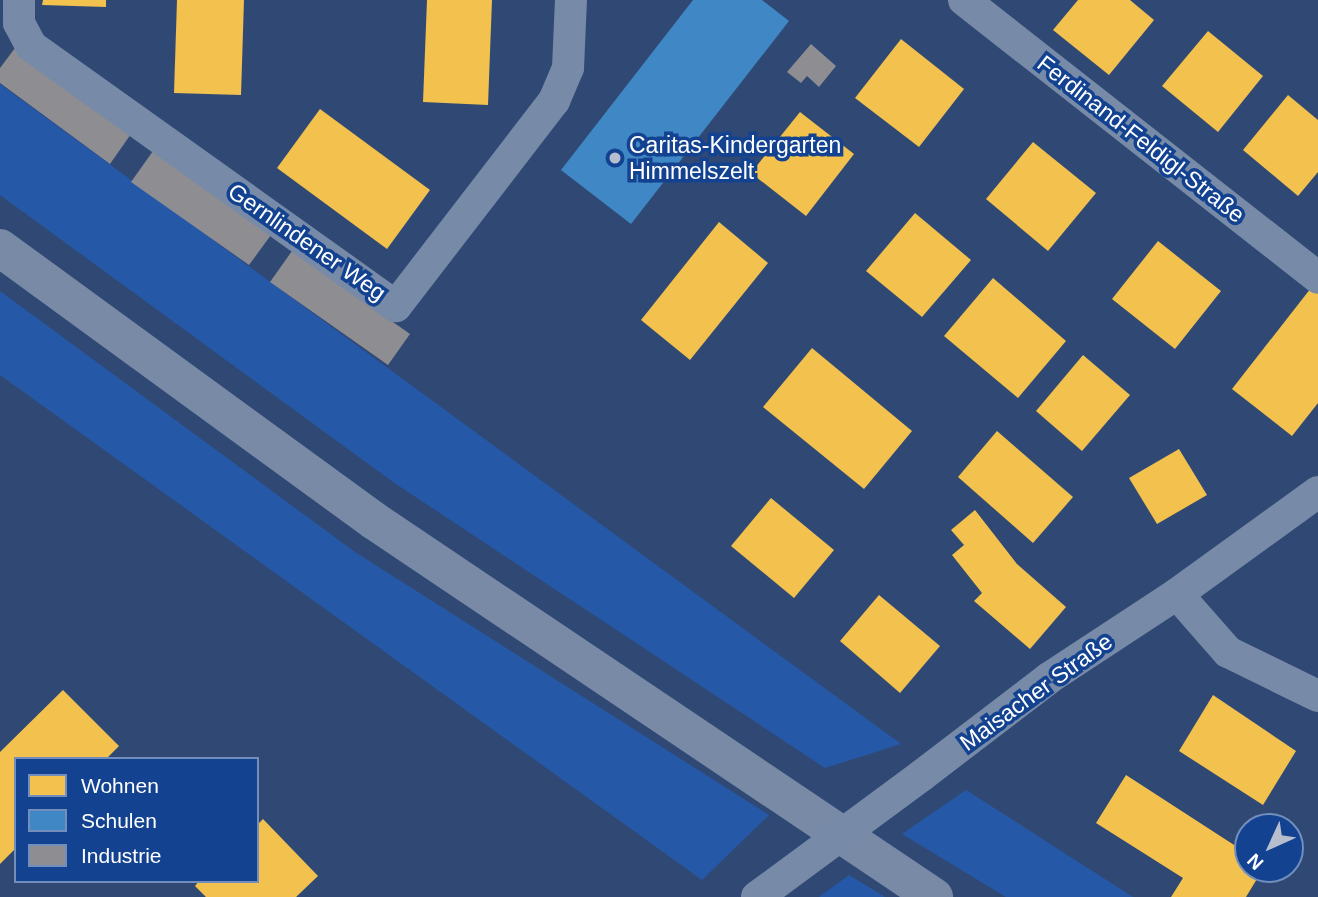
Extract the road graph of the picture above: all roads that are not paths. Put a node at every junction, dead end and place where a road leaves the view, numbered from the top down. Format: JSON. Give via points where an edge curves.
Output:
{"nodes":[{"id":1,"x":19,"y":0,"type":"edge"},
{"id":2,"x":571,"y":0,"type":"edge"},
{"id":3,"x":964,"y":0,"type":"edge"},
{"id":4,"x":0,"y":248,"type":"edge"},
{"id":5,"x":1318,"y":278,"type":"edge"},
{"id":6,"x":1318,"y":492,"type":"edge"},
{"id":7,"x":1177,"y":593,"type":"junction"},
{"id":8,"x":1318,"y":696,"type":"edge"},
{"id":9,"x":757,"y":897,"type":"edge"},
{"id":10,"x":934,"y":897,"type":"edge"}],
"edges":[{"from":1,"to":2,"type":"street","name":"Gernlindener Weg","via":[[19,23],[32,46],[396,306],[554,101],[568,68]]},
{"from":3,"to":5,"type":"street","name":"Ferdinand-Feldigl-Straße"},
{"from":4,"to":10,"type":"highway","via":[[373,520]]},
{"from":6,"to":7,"type":"street","name":"Maisacher Straße"},
{"from":7,"to":8,"type":"street","via":[[1228,652]]},
{"from":7,"to":9,"type":"street","name":"Maisacher Straße","bridge":true,"via":[[1049,678]]}]}
